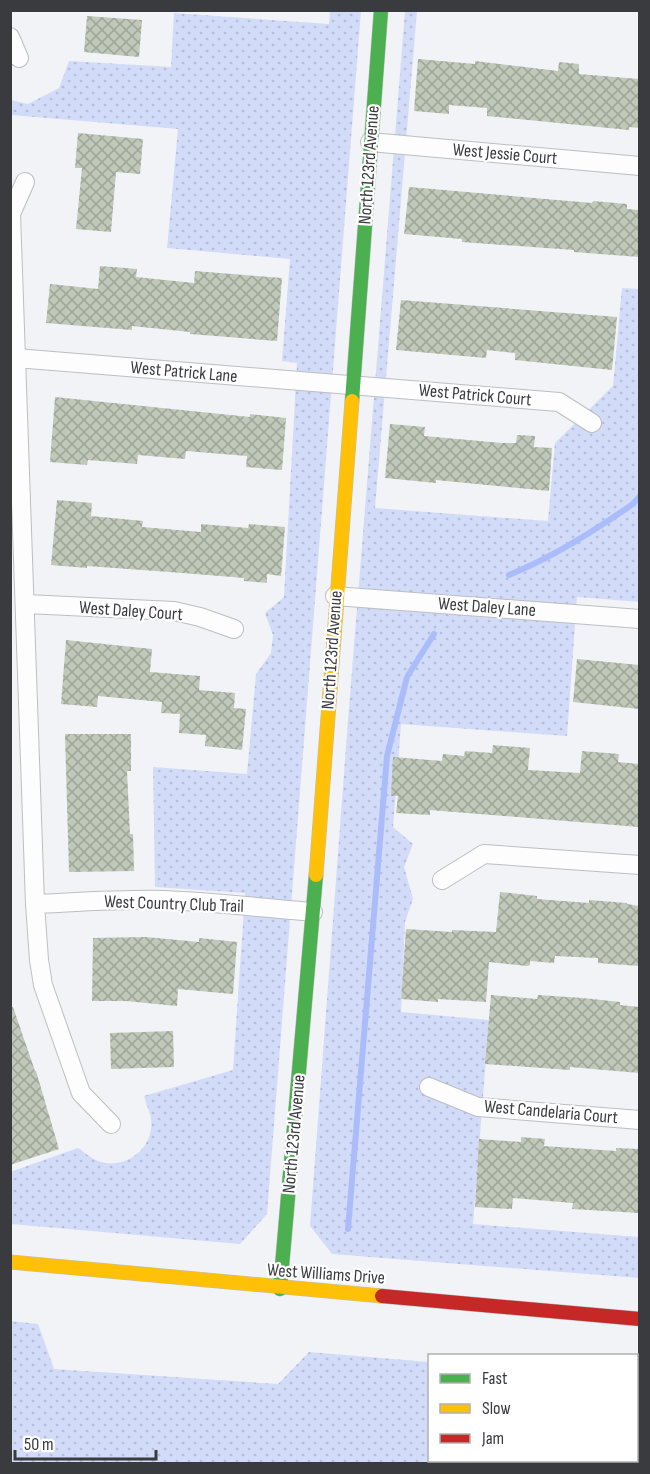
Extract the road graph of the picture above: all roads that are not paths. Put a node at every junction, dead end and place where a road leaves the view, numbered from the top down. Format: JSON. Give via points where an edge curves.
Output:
{"nodes":[{"id":1,"x":381,"y":10,"type":"edge"},
{"id":2,"x":10,"y":37,"type":"edge"},
{"id":3,"x":19,"y":58,"type":"dead end"},
{"id":4,"x":370,"y":142,"type":"junction"},
{"id":5,"x":639,"y":166,"type":"edge"},
{"id":6,"x":25,"y":182,"type":"dead end"},
{"id":7,"x":16,"y":358,"type":"junction"},
{"id":8,"x":352,"y":386,"type":"junction"},
{"id":9,"x":592,"y":423,"type":"dead end"},
{"id":10,"x":335,"y":596,"type":"junction"},
{"id":11,"x":26,"y":604,"type":"junction"},
{"id":12,"x":639,"y":619,"type":"edge"},
{"id":13,"x":234,"y":629,"type":"dead end"},
{"id":14,"x":639,"y":866,"type":"edge"},
{"id":15,"x":442,"y":880,"type":"dead end"},
{"id":16,"x":35,"y":904,"type":"junction"},
{"id":17,"x":312,"y":912,"type":"junction"},
{"id":18,"x":429,"y":1088,"type":"dead end"},
{"id":19,"x":639,"y":1120,"type":"edge"},
{"id":20,"x":111,"y":1124,"type":"dead end"},
{"id":21,"x":10,"y":1262,"type":"edge"},
{"id":22,"x":280,"y":1289,"type":"junction"},
{"id":23,"x":639,"y":1318,"type":"edge"}],
"edges":[{"from":1,"to":4,"type":"street","name":"North 123rd Avenue"},
{"from":2,"to":3,"type":"street"},
{"from":4,"to":5,"type":"street","name":"West Jessie Court"},
{"from":4,"to":8,"type":"street","name":"North 123rd Avenue"},
{"from":6,"to":7,"type":"street","via":[[11,214]]},
{"from":7,"to":8,"type":"street","name":"West Patrick Lane"},
{"from":7,"to":11,"type":"street"},
{"from":8,"to":9,"type":"street","name":"West Patrick Court","via":[[558,402]]},
{"from":8,"to":10,"type":"street","name":"North 123rd Avenue"},
{"from":10,"to":12,"type":"street","name":"West Daley Lane"},
{"from":10,"to":17,"type":"street","name":"North 123rd Avenue"},
{"from":11,"to":13,"type":"street","name":"West Daley Court","via":[[174,611]]},
{"from":11,"to":16,"type":"street"},
{"from":14,"to":15,"type":"street","via":[[484,854]]},
{"from":16,"to":17,"type":"street","name":"West Country Club Trail","via":[[163,900]]},
{"from":16,"to":20,"type":"street","via":[[44,986],[81,1093]]},
{"from":17,"to":22,"type":"street","name":"North 123rd Avenue"},
{"from":18,"to":19,"type":"street","name":"West Candelaria Court","via":[[478,1107]]},
{"from":21,"to":22,"type":"street","name":"West Williams Drive"},
{"from":22,"to":23,"type":"street","name":"West Williams Drive"}]}
